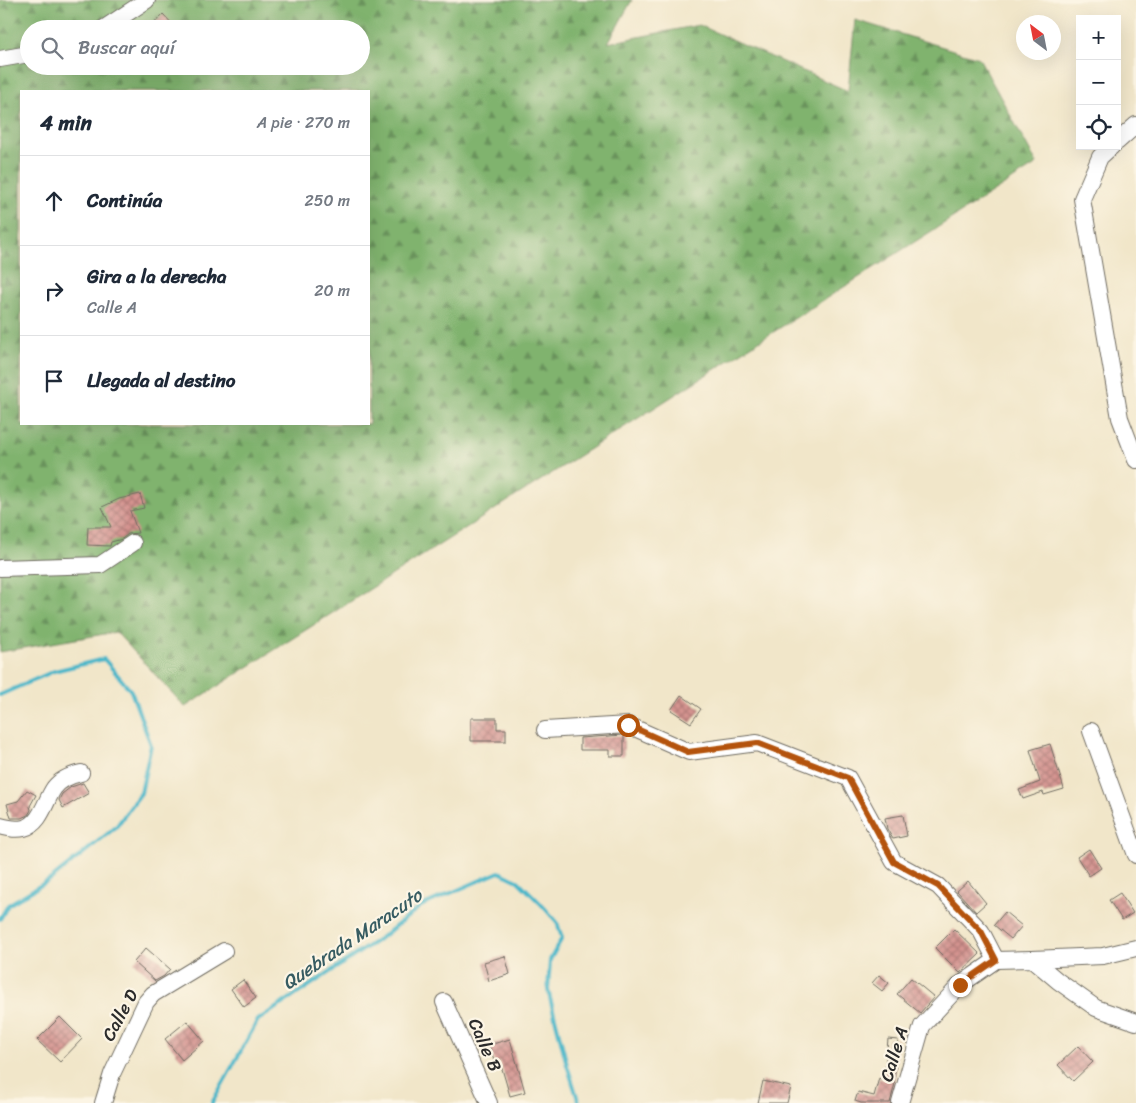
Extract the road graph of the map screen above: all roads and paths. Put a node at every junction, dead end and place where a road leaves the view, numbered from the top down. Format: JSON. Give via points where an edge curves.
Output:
{"nodes":[{"id":1,"x":147,"y":0,"type":"edge"},
{"id":2,"x":117,"y":20,"type":"edge"},
{"id":3,"x":20,"y":56,"type":"edge"},
{"id":4,"x":0,"y":59,"type":"edge"},
{"id":5,"x":1136,"y":125,"type":"edge"},
{"id":6,"x":1121,"y":138,"type":"edge"},
{"id":7,"x":1108,"y":150,"type":"edge"},
{"id":8,"x":1136,"y":460,"type":"edge"},
{"id":9,"x":133,"y":543,"type":"dead end"},
{"id":10,"x":0,"y":568,"type":"edge"},
{"id":11,"x":546,"y":730,"type":"dead end"},
{"id":12,"x":1091,"y":731,"type":"dead end"},
{"id":13,"x":81,"y":773,"type":"dead end"},
{"id":14,"x":0,"y":826,"type":"edge"},
{"id":15,"x":1136,"y":855,"type":"edge"},
{"id":16,"x":1136,"y":948,"type":"edge"},
{"id":17,"x":224,"y":951,"type":"dead end"},
{"id":18,"x":1032,"y":959,"type":"junction"},
{"id":19,"x":996,"y":960,"type":"junction"},
{"id":20,"x":444,"y":1002,"type":"dead end"},
{"id":21,"x":1136,"y":1022,"type":"edge"},
{"id":22,"x":103,"y":1103,"type":"edge"},
{"id":23,"x":489,"y":1103,"type":"edge"},
{"id":24,"x":900,"y":1103,"type":"edge"}],
"edges":[{"from":1,"to":2,"type":"street"},
{"from":3,"to":4,"type":"street"},
{"from":5,"to":6,"type":"street"},
{"from":7,"to":8,"type":"street","via":[[1100,157],[1082,198],[1120,418]]},
{"from":9,"to":10,"type":"street","via":[[100,565]]},
{"from":11,"to":19,"type":"street","via":[[628,725],[688,752],[757,743],[848,778],[894,862],[938,886],[981,931]]},
{"from":12,"to":15,"type":"street"},
{"from":13,"to":14,"type":"street","via":[[55,787],[34,823],[14,829]]},
{"from":16,"to":18,"type":"street","via":[[1103,956]]},
{"from":17,"to":22,"type":"street","name":"Calle D","via":[[153,994],[146,1002],[112,1074]]},
{"from":18,"to":19,"type":"street"},
{"from":18,"to":21,"type":"street","via":[[1096,1008]]},
{"from":19,"to":24,"type":"street","name":"Calle A","via":[[960,985],[922,1026]]},
{"from":20,"to":23,"type":"street","name":"Calle B"}]}
